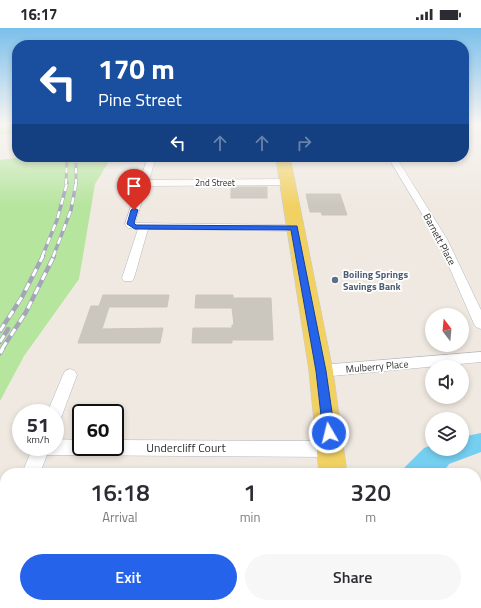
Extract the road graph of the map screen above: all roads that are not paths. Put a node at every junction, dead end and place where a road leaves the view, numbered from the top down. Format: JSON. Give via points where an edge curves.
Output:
{"nodes":[{"id":1,"x":150,"y":162,"type":"edge"},
{"id":2,"x":284,"y":162,"type":"edge"},
{"id":3,"x":395,"y":162,"type":"edge"},
{"id":4,"x":288,"y":182,"type":"junction"},
{"id":5,"x":143,"y":183,"type":"junction"},
{"id":6,"x":144,"y":227,"type":"junction"},
{"id":7,"x":295,"y":228,"type":"junction"},
{"id":8,"x":128,"y":278,"type":"dead end"},
{"id":9,"x":481,"y":324,"type":"edge"},
{"id":10,"x":481,"y":357,"type":"edge"},
{"id":11,"x":321,"y":371,"type":"junction"},
{"id":12,"x":70,"y":375,"type":"dead end"},
{"id":13,"x":59,"y":404,"type":"edge"},
{"id":14,"x":64,"y":447,"type":"edge"},
{"id":15,"x":331,"y":449,"type":"junction"},
{"id":16,"x":38,"y":456,"type":"edge"},
{"id":17,"x":33,"y":468,"type":"edge"},
{"id":18,"x":332,"y":468,"type":"edge"}],
"edges":[{"from":1,"to":5,"type":"street"},
{"from":2,"to":4,"type":"main road"},
{"from":3,"to":9,"type":"street","name":"Barnett Place","via":[[442,239]]},
{"from":4,"to":5,"type":"street","name":"2nd Street"},
{"from":4,"to":7,"type":"main road"},
{"from":5,"to":6,"type":"street","via":[[130,224]]},
{"from":6,"to":7,"type":"street"},
{"from":6,"to":8,"type":"street"},
{"from":7,"to":11,"type":"main road"},
{"from":10,"to":11,"type":"street","name":"Mulberry Place"},
{"from":11,"to":15,"type":"main road"},
{"from":12,"to":13,"type":"street"},
{"from":14,"to":15,"type":"street","name":"Undercliff Court"},
{"from":15,"to":18,"type":"main road"},
{"from":16,"to":17,"type":"street"}]}
